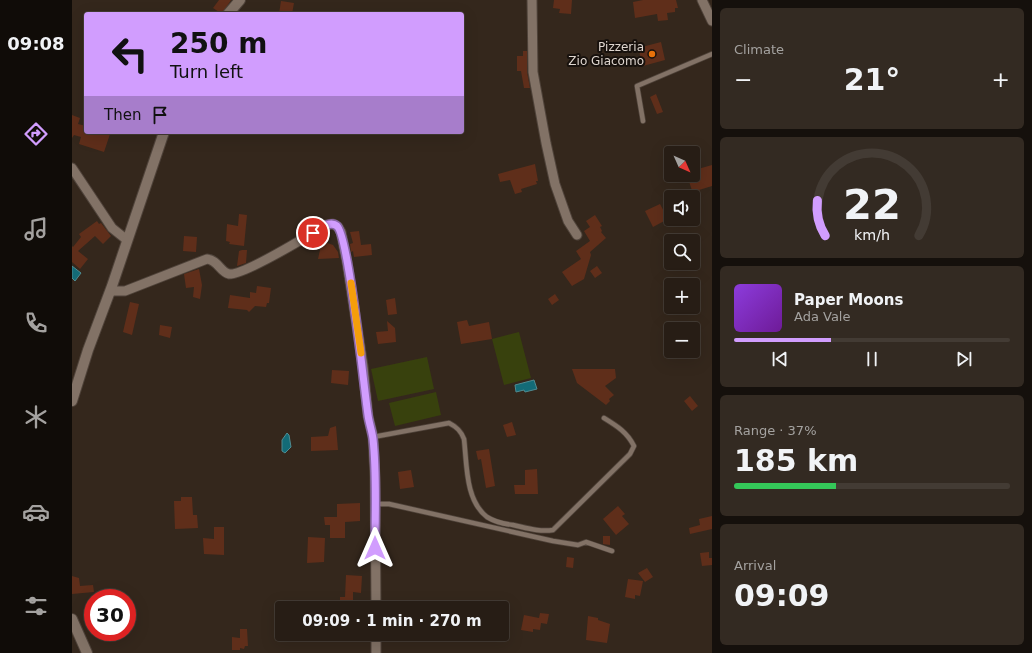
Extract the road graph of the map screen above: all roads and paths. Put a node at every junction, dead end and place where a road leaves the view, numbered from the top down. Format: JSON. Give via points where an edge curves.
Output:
{"nodes":[{"id":1,"x":240,"y":0,"type":"edge"},
{"id":2,"x":532,"y":0,"type":"edge"},
{"id":3,"x":702,"y":0,"type":"edge"},
{"id":4,"x":230,"y":12,"type":"edge"},
{"id":5,"x":712,"y":21,"type":"edge"},
{"id":6,"x":712,"y":54,"type":"edge"},
{"id":7,"x":643,"y":121,"type":"dead end"},
{"id":8,"x":163,"y":134,"type":"edge"},
{"id":9,"x":72,"y":168,"type":"edge"},
{"id":10,"x":577,"y":236,"type":"dead end"},
{"id":11,"x":127,"y":240,"type":"junction"},
{"id":12,"x":111,"y":291,"type":"junction"},
{"id":13,"x":72,"y":401,"type":"edge"},
{"id":14,"x":604,"y":418,"type":"dead end"},
{"id":15,"x":373,"y":438,"type":"junction"},
{"id":16,"x":375,"y":504,"type":"junction"},
{"id":17,"x":612,"y":551,"type":"dead end"},
{"id":18,"x":376,"y":601,"type":"edge"},
{"id":19,"x":72,"y":619,"type":"edge"},
{"id":20,"x":376,"y":641,"type":"edge"},
{"id":21,"x":87,"y":653,"type":"edge"},
{"id":22,"x":376,"y":653,"type":"edge"}],
"edges":[{"from":1,"to":4,"type":"main road"},
{"from":2,"to":10,"type":"street","via":[[533,72],[546,143],[555,184],[568,221]]},
{"from":3,"to":5,"type":"street"},
{"from":6,"to":7,"type":"lane","via":[[637,86]]},
{"from":8,"to":11,"type":"main road"},
{"from":9,"to":11,"type":"street","via":[[112,228]]},
{"from":11,"to":12,"type":"main road"},
{"from":12,"to":13,"type":"main road"},
{"from":12,"to":15,"type":"street","via":[[125,291],[207,259],[216,262],[229,274],[236,273],[269,258],[326,225],[338,226],[347,262]]},
{"from":14,"to":15,"type":"lane","via":[[621,428],[634,446],[630,454],[553,530],[540,531],[495,522],[487,517],[472,496],[462,432],[449,423]]},
{"from":15,"to":16,"type":"street"},
{"from":16,"to":17,"type":"lane","via":[[389,504],[553,541],[578,545],[586,542]]},
{"from":16,"to":18,"type":"street"},
{"from":19,"to":21,"type":"main road"},
{"from":20,"to":22,"type":"street"}]}
